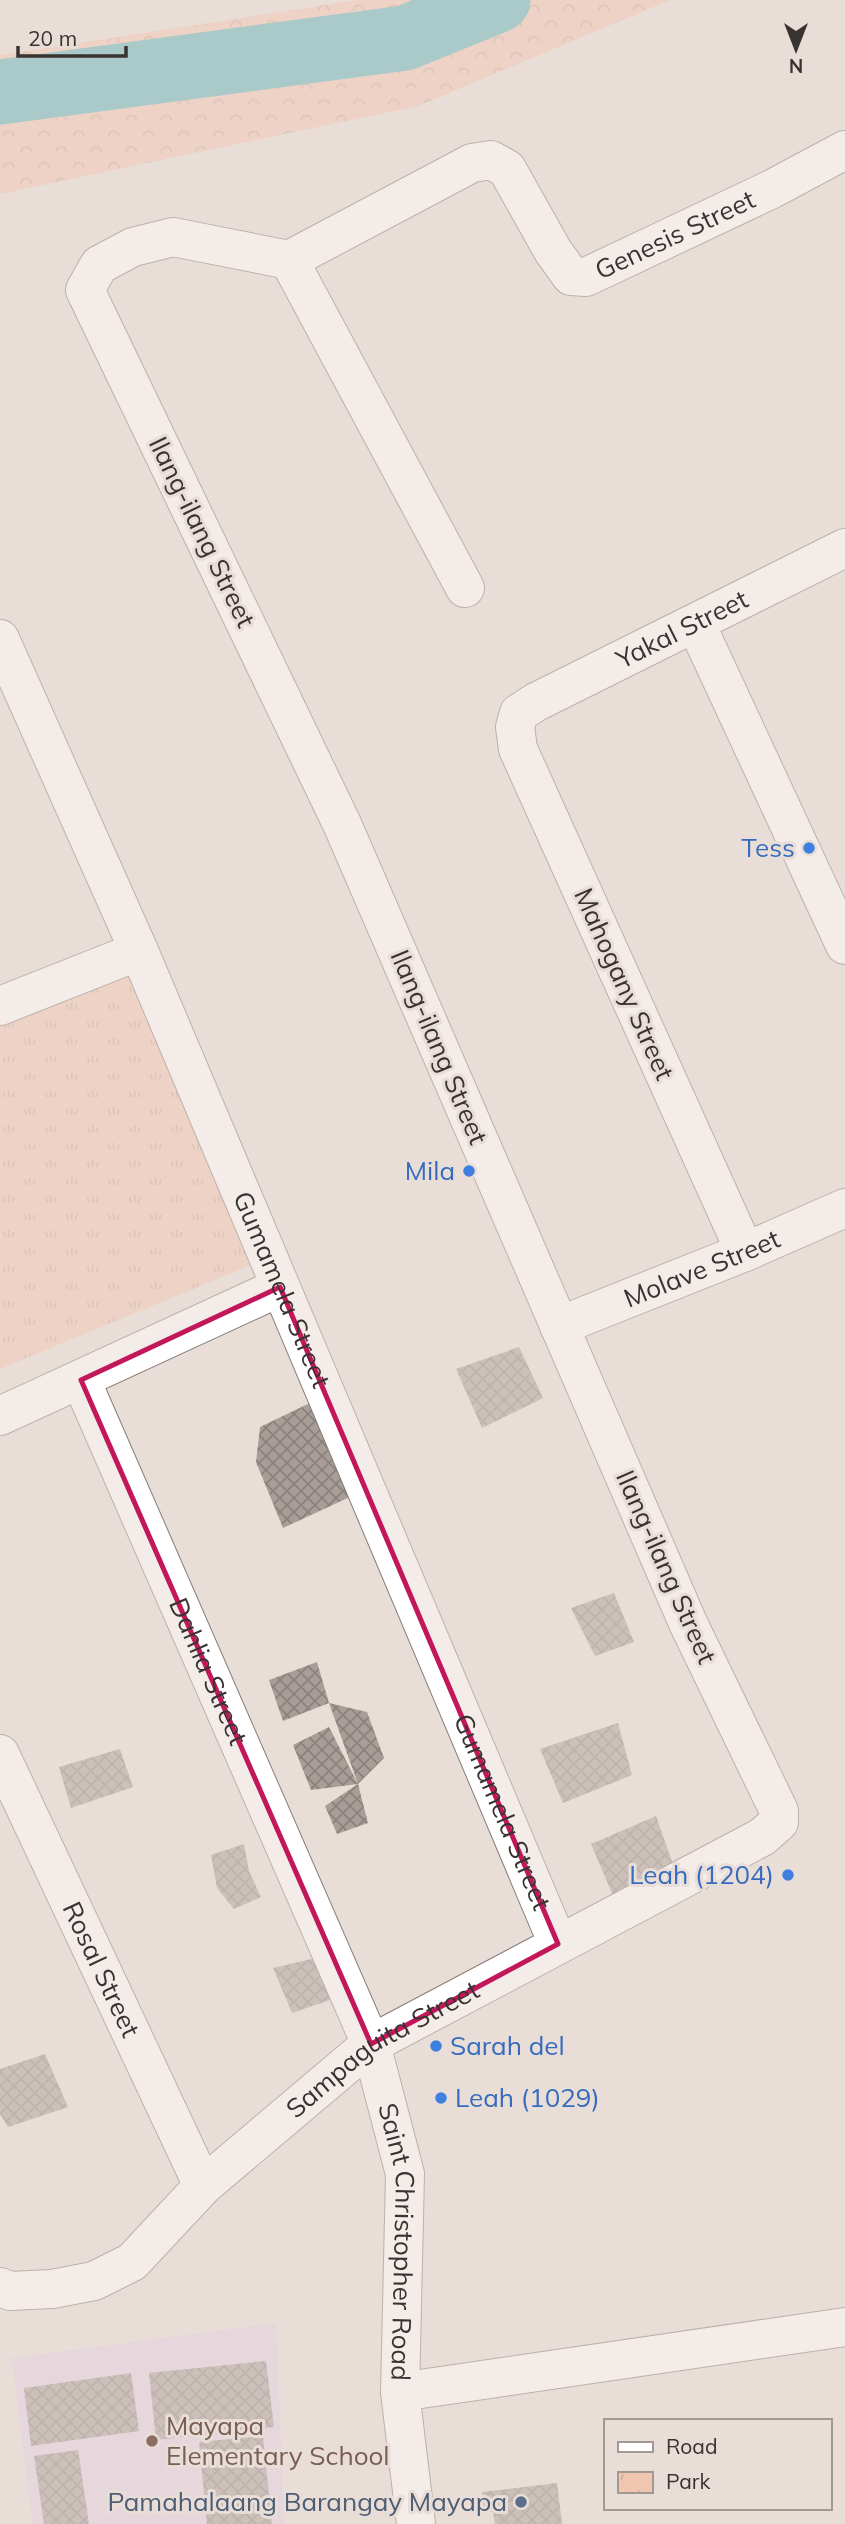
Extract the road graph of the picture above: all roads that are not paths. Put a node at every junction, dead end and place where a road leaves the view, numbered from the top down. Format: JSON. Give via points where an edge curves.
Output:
{"nodes":[{"id":1,"x":845,"y":150,"type":"edge"},
{"id":2,"x":289,"y":260,"type":"junction"},
{"id":3,"x":845,"y":548,"type":"edge"},
{"id":4,"x":465,"y":588,"type":"dead end"},
{"id":5,"x":696,"y":624,"type":"junction"},
{"id":6,"x":0,"y":639,"type":"edge"},
{"id":7,"x":519,"y":713,"type":"joint"},
{"id":8,"x":845,"y":945,"type":"edge"},
{"id":9,"x":139,"y":951,"type":"junction"},
{"id":10,"x":0,"y":1006,"type":"edge"},
{"id":11,"x":845,"y":1208,"type":"edge"},
{"id":12,"x":746,"y":1252,"type":"junction"},
{"id":13,"x":281,"y":1287,"type":"junction"},
{"id":14,"x":559,"y":1326,"type":"junction"},
{"id":15,"x":80,"y":1380,"type":"junction"},
{"id":16,"x":0,"y":1416,"type":"edge"},
{"id":17,"x":0,"y":1754,"type":"edge"},
{"id":18,"x":779,"y":1811,"type":"joint"},
{"id":19,"x":558,"y":1944,"type":"junction"},
{"id":20,"x":371,"y":2044,"type":"junction"},
{"id":21,"x":202,"y":2186,"type":"junction"},
{"id":22,"x":0,"y":2287,"type":"edge"},
{"id":23,"x":845,"y":2327,"type":"edge"},
{"id":24,"x":400,"y":2392,"type":"junction"},
{"id":25,"x":416,"y":2524,"type":"edge"}],
"edges":[{"from":1,"to":2,"type":"street","name":"Genesis Street","via":[[586,277],[571,276],[507,169],[491,160],[472,163]]},
{"from":2,"to":4,"type":"street"},
{"from":2,"to":14,"type":"street","name":"Ilang-ilang Street","via":[[173,237],[133,247],[99,265],[85,290],[342,824]]},
{"from":3,"to":5,"type":"street","name":"Yakal Street"},
{"from":5,"to":7,"type":"street","name":"Yakal Street"},
{"from":5,"to":8,"type":"street"},
{"from":6,"to":9,"type":"street","name":"Gumamela Street"},
{"from":7,"to":12,"type":"street","name":"Mahogany Street","via":[[515,727],[518,749]]},
{"from":9,"to":10,"type":"street"},
{"from":9,"to":13,"type":"street","name":"Gumamela Street"},
{"from":11,"to":12,"type":"street","name":"Molave Street"},
{"from":12,"to":14,"type":"street","name":"Molave Street"},
{"from":13,"to":15,"type":"street"},
{"from":13,"to":19,"type":"street","name":"Gumamela Street"},
{"from":14,"to":18,"type":"street","name":"Ilang-ilang Street","via":[[688,1623]]},
{"from":15,"to":16,"type":"street"},
{"from":15,"to":20,"type":"street","name":"Dahlia Street"},
{"from":17,"to":21,"type":"street","name":"Rosal Street"},
{"from":18,"to":19,"type":"street","name":"Sampaguita Street","via":[[779,1822],[762,1837]]},
{"from":19,"to":20,"type":"street","name":"Sampaguita Street"},
{"from":20,"to":21,"type":"street","name":"Sampaguita Street"},
{"from":20,"to":24,"type":"street","name":"Saint Christopher Road","via":[[405,2174]]},
{"from":21,"to":22,"type":"street","name":"Sampaguita Street","via":[[132,2262],[94,2281],[52,2289],[10,2291]]},
{"from":23,"to":24,"type":"street"},
{"from":24,"to":25,"type":"street","name":"Saint Christopher Road"}]}
